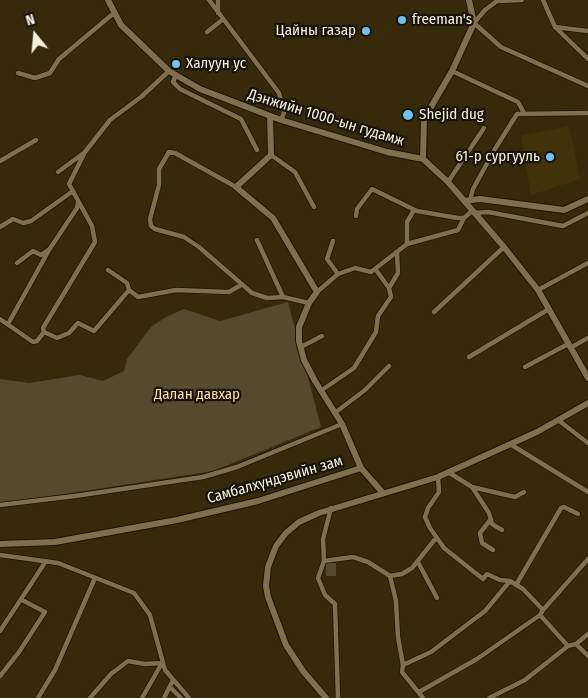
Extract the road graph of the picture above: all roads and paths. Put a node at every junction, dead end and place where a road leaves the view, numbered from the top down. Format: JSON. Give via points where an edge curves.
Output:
{"nodes":[{"id":1,"x":108,"y":0,"type":"edge"},
{"id":2,"x":209,"y":0,"type":"edge"},
{"id":3,"x":218,"y":0,"type":"edge"},
{"id":4,"x":469,"y":0,"type":"edge"},
{"id":5,"x":522,"y":0,"type":"edge"},
{"id":6,"x":543,"y":0,"type":"edge"},
{"id":7,"x":114,"y":13,"type":"junction"},
{"id":8,"x":218,"y":14,"type":"junction"},
{"id":9,"x":222,"y":20,"type":"junction"},
{"id":10,"x":474,"y":23,"type":"junction"},
{"id":11,"x":555,"y":27,"type":"junction"},
{"id":12,"x":588,"y":31,"type":"edge"},
{"id":13,"x":207,"y":32,"type":"dead end"},
{"id":14,"x":588,"y":59,"type":"edge"},
{"id":15,"x":169,"y":71,"type":"junction"},
{"id":16,"x":452,"y":71,"type":"junction"},
{"id":17,"x":18,"y":73,"type":"dead end"},
{"id":18,"x":176,"y":75,"type":"junction"},
{"id":19,"x":588,"y":86,"type":"edge"},
{"id":20,"x":524,"y":113,"type":"junction"},
{"id":21,"x":588,"y":113,"type":"edge"},
{"id":22,"x":270,"y":116,"type":"junction"},
{"id":23,"x":281,"y":120,"type":"junction"},
{"id":24,"x":484,"y":128,"type":"dead end"},
{"id":25,"x":36,"y":140,"type":"dead end"},
{"id":26,"x":256,"y":150,"type":"dead end"},
{"id":27,"x":85,"y":152,"type":"junction"},
{"id":28,"x":271,"y":156,"type":"junction"},
{"id":29,"x":422,"y":159,"type":"junction"},
{"id":30,"x":0,"y":161,"type":"edge"},
{"id":31,"x":58,"y":172,"type":"dead end"},
{"id":32,"x":448,"y":182,"type":"junction"},
{"id":33,"x":236,"y":187,"type":"junction"},
{"id":34,"x":73,"y":191,"type":"junction"},
{"id":35,"x":588,"y":199,"type":"edge"},
{"id":36,"x":467,"y":200,"type":"junction"},
{"id":37,"x":78,"y":202,"type":"junction"},
{"id":38,"x":314,"y":207,"type":"dead end"},
{"id":39,"x":414,"y":210,"type":"junction"},
{"id":40,"x":473,"y":212,"type":"junction"},
{"id":41,"x":588,"y":214,"type":"edge"},
{"id":42,"x":356,"y":216,"type":"dead end"},
{"id":43,"x":464,"y":218,"type":"junction"},
{"id":44,"x":0,"y":227,"type":"edge"},
{"id":45,"x":257,"y":240,"type":"dead end"},
{"id":46,"x":333,"y":241,"type":"dead end"},
{"id":47,"x":407,"y":244,"type":"junction"},
{"id":48,"x":504,"y":247,"type":"junction"},
{"id":49,"x":49,"y":250,"type":"junction"},
{"id":50,"x":397,"y":252,"type":"junction"},
{"id":51,"x":17,"y":263,"type":"dead end"},
{"id":52,"x":588,"y":263,"type":"edge"},
{"id":53,"x":108,"y":270,"type":"dead end"},
{"id":54,"x":376,"y":270,"type":"junction"},
{"id":55,"x":338,"y":274,"type":"junction"},
{"id":56,"x":241,"y":285,"type":"junction"},
{"id":57,"x":389,"y":288,"type":"junction"},
{"id":58,"x":129,"y":290,"type":"junction"},
{"id":59,"x":538,"y":290,"type":"junction"},
{"id":60,"x":317,"y":292,"type":"junction"},
{"id":61,"x":283,"y":297,"type":"junction"},
{"id":62,"x":309,"y":303,"type":"junction"},
{"id":63,"x":549,"y":309,"type":"junction"},
{"id":64,"x":434,"y":312,"type":"dead end"},
{"id":65,"x":0,"y":318,"type":"edge"},
{"id":66,"x":8,"y":324,"type":"junction"},
{"id":67,"x":44,"y":332,"type":"junction"},
{"id":68,"x":322,"y":336,"type":"dead end"},
{"id":69,"x":588,"y":338,"type":"edge"},
{"id":70,"x":569,"y":346,"type":"junction"},
{"id":71,"x":301,"y":347,"type":"junction"},
{"id":72,"x":469,"y":357,"type":"dead end"},
{"id":73,"x":389,"y":366,"type":"dead end"},
{"id":74,"x":525,"y":367,"type":"dead end"},
{"id":75,"x":588,"y":378,"type":"edge"},
{"id":76,"x":322,"y":390,"type":"junction"},
{"id":77,"x":588,"y":404,"type":"edge"},
{"id":78,"x":585,"y":408,"type":"edge"},
{"id":79,"x":336,"y":412,"type":"junction"},
{"id":80,"x":558,"y":420,"type":"junction"},
{"id":81,"x":342,"y":424,"type":"junction"},
{"id":82,"x":588,"y":443,"type":"edge"},
{"id":83,"x":510,"y":444,"type":"junction"},
{"id":84,"x":361,"y":468,"type":"junction"},
{"id":85,"x":448,"y":472,"type":"junction"},
{"id":86,"x":438,"y":477,"type":"junction"},
{"id":87,"x":472,"y":487,"type":"junction"},
{"id":88,"x":524,"y":492,"type":"dead end"},
{"id":89,"x":588,"y":492,"type":"edge"},
{"id":90,"x":383,"y":493,"type":"junction"},
{"id":91,"x":0,"y":505,"type":"edge"},
{"id":92,"x":331,"y":508,"type":"junction"},
{"id":93,"x":578,"y":514,"type":"dead end"},
{"id":94,"x":491,"y":519,"type":"junction"},
{"id":95,"x":502,"y":530,"type":"dead end"},
{"id":96,"x":436,"y":538,"type":"junction"},
{"id":97,"x":0,"y":544,"type":"edge"},
{"id":98,"x":493,"y":550,"type":"dead end"},
{"id":99,"x":0,"y":555,"type":"edge"},
{"id":100,"x":588,"y":559,"type":"edge"},
{"id":101,"x":46,"y":561,"type":"junction"},
{"id":102,"x":324,"y":561,"type":"junction"},
{"id":103,"x":418,"y":562,"type":"junction"},
{"id":104,"x":390,"y":576,"type":"junction"},
{"id":105,"x":95,"y":578,"type":"junction"},
{"id":106,"x":510,"y":581,"type":"junction"},
{"id":107,"x":516,"y":585,"type":"junction"},
{"id":108,"x":436,"y":598,"type":"dead end"},
{"id":109,"x":22,"y":600,"type":"junction"},
{"id":110,"x":542,"y":613,"type":"junction"},
{"id":111,"x":0,"y":631,"type":"edge"},
{"id":112,"x":588,"y":634,"type":"edge"},
{"id":113,"x":576,"y":644,"type":"junction"},
{"id":114,"x":568,"y":646,"type":"junction"},
{"id":115,"x":588,"y":656,"type":"edge"},
{"id":116,"x":162,"y":663,"type":"junction"},
{"id":117,"x":403,"y":665,"type":"junction"},
{"id":118,"x":0,"y":676,"type":"edge"},
{"id":119,"x":173,"y":680,"type":"junction"},
{"id":120,"x":170,"y":687,"type":"junction"},
{"id":121,"x":419,"y":692,"type":"junction"},
{"id":122,"x":38,"y":698,"type":"edge"},
{"id":123,"x":90,"y":698,"type":"edge"},
{"id":124,"x":142,"y":698,"type":"edge"},
{"id":125,"x":164,"y":698,"type":"edge"},
{"id":126,"x":182,"y":698,"type":"edge"},
{"id":127,"x":189,"y":698,"type":"edge"},
{"id":128,"x":326,"y":698,"type":"edge"},
{"id":129,"x":338,"y":698,"type":"edge"},
{"id":130,"x":423,"y":698,"type":"edge"},
{"id":131,"x":489,"y":698,"type":"edge"}],
"edges":[{"from":1,"to":7,"type":"street","name":"Дэнжийн 1000-ын гудамж"},
{"from":2,"to":8,"type":"street"},
{"from":3,"to":8,"type":"street"},
{"from":4,"to":10,"type":"street"},
{"from":5,"to":10,"type":"street","via":[[498,1]]},
{"from":6,"to":11,"type":"street"},
{"from":7,"to":15,"type":"street","name":"Дэнжийн 1000-ын гудамж","via":[[121,25]]},
{"from":7,"to":17,"type":"street","via":[[59,59],[50,73],[35,78]]},
{"from":8,"to":9,"type":"street"},
{"from":9,"to":13,"type":"street"},
{"from":9,"to":23,"type":"street","via":[[279,93],[284,113]]},
{"from":10,"to":16,"type":"street"},
{"from":10,"to":19,"type":"street","via":[[501,47]]},
{"from":11,"to":12,"type":"street"},
{"from":11,"to":14,"type":"street"},
{"from":15,"to":18,"type":"street","name":"Дэнжийн 1000-ын гудамж"},
{"from":15,"to":27,"type":"street","via":[[110,120]]},
{"from":16,"to":20,"type":"street","via":[[518,102]]},
{"from":16,"to":29,"type":"street","via":[[424,119]]},
{"from":18,"to":22,"type":"street","name":"Дэнжийн 1000-ын гудамж","via":[[211,94]]},
{"from":18,"to":26,"type":"street","via":[[173,82],[180,89],[241,119]]},
{"from":20,"to":21,"type":"street"},
{"from":20,"to":36,"type":"street","via":[[517,114],[506,129]]},
{"from":22,"to":23,"type":"street","name":"Дэнжийн 1000-ын гудамж"},
{"from":22,"to":28,"type":"street"},
{"from":23,"to":29,"type":"street","name":"Дэнжийн 1000-ын гудамж","via":[[387,152]]},
{"from":24,"to":32,"type":"street"},
{"from":25,"to":30,"type":"street"},
{"from":27,"to":31,"type":"street"},
{"from":27,"to":34,"type":"street","via":[[69,184]]},
{"from":28,"to":33,"type":"street"},
{"from":28,"to":38,"type":"street","via":[[295,172]]},
{"from":29,"to":32,"type":"street"},
{"from":32,"to":36,"type":"street"},
{"from":33,"to":56,"type":"street","via":[[169,152],[159,169],[159,185],[150,219],[155,229],[184,237],[200,247]]},
{"from":33,"to":60,"type":"street","via":[[273,218]]},
{"from":34,"to":37,"type":"street"},
{"from":34,"to":44,"type":"street","via":[[31,221],[23,223],[13,219]]},
{"from":35,"to":36,"type":"street","via":[[564,210]]},
{"from":36,"to":40,"type":"street"},
{"from":37,"to":49,"type":"street"},
{"from":37,"to":67,"type":"street","via":[[92,226],[95,242],[43,328]]},
{"from":39,"to":42,"type":"street","via":[[372,189]]},
{"from":39,"to":43,"type":"street"},
{"from":39,"to":47,"type":"street","via":[[407,222]]},
{"from":40,"to":41,"type":"street","via":[[563,226]]},
{"from":40,"to":43,"type":"street"},
{"from":40,"to":48,"type":"street"},
{"from":43,"to":47,"type":"street","via":[[456,231]]},
{"from":45,"to":61,"type":"street"},
{"from":46,"to":55,"type":"street","via":[[327,259]]},
{"from":47,"to":50,"type":"street"},
{"from":48,"to":59,"type":"street"},
{"from":48,"to":64,"type":"street"},
{"from":49,"to":51,"type":"street","via":[[41,255],[32,252]]},
{"from":49,"to":66,"type":"street"},
{"from":50,"to":54,"type":"street"},
{"from":50,"to":57,"type":"street","via":[[398,273]]},
{"from":52,"to":59,"type":"street"},
{"from":53,"to":58,"type":"street","via":[[127,283]]},
{"from":54,"to":55,"type":"street","via":[[368,272],[355,268]]},
{"from":54,"to":57,"type":"street"},
{"from":55,"to":60,"type":"street"},
{"from":56,"to":58,"type":"street","via":[[229,292],[176,290],[138,297]]},
{"from":56,"to":61,"type":"street","via":[[260,296]]},
{"from":57,"to":76,"type":"street","via":[[391,296],[378,316],[376,332],[354,368]]},
{"from":58,"to":67,"type":"street","via":[[94,331],[78,323],[69,333],[58,338]]},
{"from":59,"to":63,"type":"street"},
{"from":60,"to":62,"type":"street"},
{"from":61,"to":62,"type":"street"},
{"from":62,"to":71,"type":"street","via":[[299,327]]},
{"from":63,"to":70,"type":"street"},
{"from":63,"to":72,"type":"street"},
{"from":65,"to":66,"type":"street"},
{"from":66,"to":67,"type":"street","via":[[33,342]]},
{"from":68,"to":71,"type":"street"},
{"from":69,"to":70,"type":"street"},
{"from":70,"to":74,"type":"street"},
{"from":70,"to":75,"type":"street"},
{"from":71,"to":76,"type":"street","via":[[308,369]]},
{"from":73,"to":79,"type":"street"},
{"from":76,"to":79,"type":"street"},
{"from":77,"to":78,"type":"street"},
{"from":78,"to":80,"type":"street"},
{"from":79,"to":81,"type":"street"},
{"from":80,"to":82,"type":"street"},
{"from":80,"to":83,"type":"street"},
{"from":81,"to":84,"type":"street"},
{"from":81,"to":91,"type":"street","via":[[204,477]]},
{"from":83,"to":85,"type":"street"},
{"from":83,"to":89,"type":"street"},
{"from":84,"to":90,"type":"street","name":"Самбалхүндэвийн зам"},
{"from":84,"to":97,"type":"street","name":"Самбалхүндэвийн зам","via":[[258,501],[177,520],[55,542]]},
{"from":85,"to":86,"type":"street"},
{"from":85,"to":87,"type":"street"},
{"from":86,"to":90,"type":"street"},
{"from":86,"to":96,"type":"street","via":[[439,492],[425,517]]},
{"from":87,"to":88,"type":"street","via":[[515,497]]},
{"from":87,"to":94,"type":"street"},
{"from":90,"to":92,"type":"street"},
{"from":92,"to":102,"type":"street","via":[[323,539]]},
{"from":92,"to":128,"type":"street","via":[[308,517],[286,533],[273,554],[266,575],[268,597],[280,633],[303,671]]},
{"from":93,"to":107,"type":"street","via":[[562,508]]},
{"from":94,"to":95,"type":"street","via":[[492,524]]},
{"from":94,"to":98,"type":"street","via":[[480,533],[482,543]]},
{"from":96,"to":103,"type":"street"},
{"from":96,"to":106,"type":"street","via":[[483,579],[487,574]]},
{"from":99,"to":101,"type":"street"},
{"from":100,"to":110,"type":"street"},
{"from":101,"to":105,"type":"street","via":[[67,565]]},
{"from":101,"to":109,"type":"street"},
{"from":102,"to":104,"type":"street","via":[[353,557]]},
{"from":102,"to":129,"type":"street","via":[[318,578],[325,595],[335,604]]},
{"from":103,"to":104,"type":"street","via":[[402,574]]},
{"from":103,"to":108,"type":"street"},
{"from":104,"to":117,"type":"street"},
{"from":105,"to":116,"type":"street","via":[[130,590],[141,600],[152,621]]},
{"from":105,"to":122,"type":"street","via":[[55,670]]},
{"from":106,"to":107,"type":"street"},
{"from":106,"to":117,"type":"street","via":[[485,611],[431,652]]},
{"from":107,"to":110,"type":"street"},
{"from":109,"to":111,"type":"street"},
{"from":109,"to":118,"type":"street","via":[[45,612]]},
{"from":110,"to":114,"type":"street"},
{"from":110,"to":121,"type":"street","via":[[484,655]]},
{"from":112,"to":113,"type":"street"},
{"from":113,"to":114,"type":"street"},
{"from":113,"to":115,"type":"street"},
{"from":114,"to":131,"type":"street","via":[[525,680]]},
{"from":116,"to":119,"type":"street"},
{"from":116,"to":123,"type":"street","via":[[128,661],[111,674]]},
{"from":116,"to":124,"type":"street"},
{"from":117,"to":121,"type":"street","via":[[402,672]]},
{"from":119,"to":120,"type":"street"},
{"from":119,"to":127,"type":"street"},
{"from":120,"to":125,"type":"street"},
{"from":120,"to":126,"type":"street"},
{"from":121,"to":130,"type":"street"}]}
